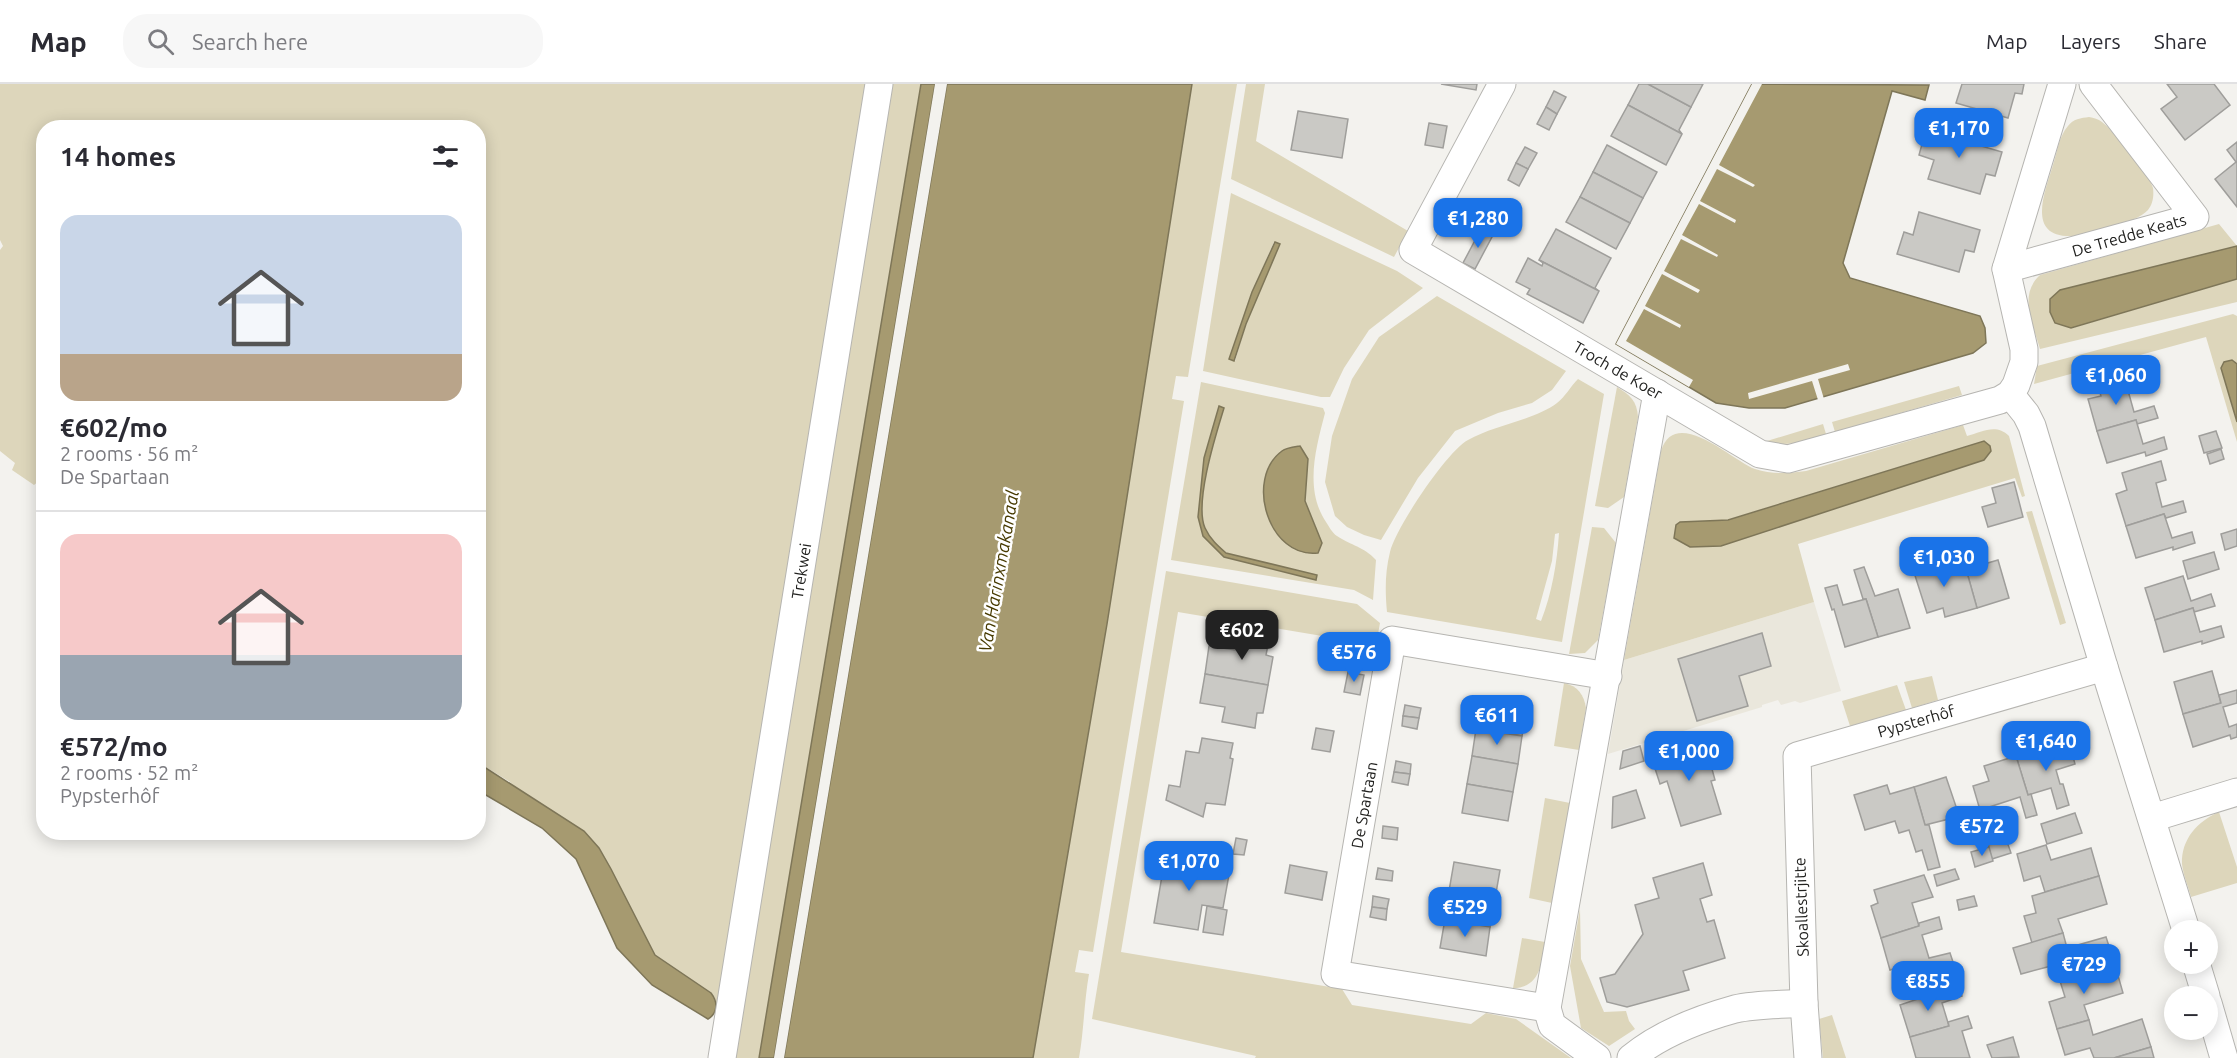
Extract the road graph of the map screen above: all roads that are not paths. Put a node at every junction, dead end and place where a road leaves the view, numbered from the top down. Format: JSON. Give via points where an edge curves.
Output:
{"nodes":[{"id":1,"x":879,"y":84,"type":"edge"},
{"id":2,"x":1502,"y":84,"type":"edge"},
{"id":3,"x":2062,"y":84,"type":"edge"},
{"id":4,"x":2093,"y":84,"type":"edge"},
{"id":5,"x":2006,"y":269,"type":"junction"},
{"id":6,"x":1657,"y":393,"type":"junction"},
{"id":7,"x":2010,"y":394,"type":"junction"},
{"id":8,"x":2104,"y":667,"type":"junction"},
{"id":9,"x":1608,"y":676,"type":"junction"},
{"id":10,"x":1797,"y":756,"type":"joint"},
{"id":11,"x":2237,"y":792,"type":"edge"},
{"id":12,"x":2152,"y":818,"type":"junction"},
{"id":13,"x":2183,"y":920,"type":"edge"},
{"id":14,"x":1804,"y":1003,"type":"junction"},
{"id":15,"x":1547,"y":1008,"type":"junction"},
{"id":16,"x":2218,"y":1037,"type":"edge"},
{"id":17,"x":722,"y":1058,"type":"edge"},
{"id":18,"x":1597,"y":1058,"type":"edge"},
{"id":19,"x":1631,"y":1058,"type":"edge"},
{"id":20,"x":1808,"y":1058,"type":"edge"},
{"id":21,"x":2224,"y":1058,"type":"edge"}],
"edges":[{"from":1,"to":17,"type":"street","name":"Trekwei"},
{"from":2,"to":6,"type":"street","name":"Troch de Koer","via":[[1413,250]]},
{"from":3,"to":5,"type":"street"},
{"from":4,"to":5,"type":"street","name":"De Tredde Keats","via":[[2195,217]]},
{"from":5,"to":7,"type":"street","via":[[2025,349],[2021,374]]},
{"from":6,"to":7,"type":"street","name":"Troch de Koer","via":[[1760,454],[1788,459]]},
{"from":6,"to":9,"type":"street"},
{"from":7,"to":8,"type":"street","via":[[2032,426]]},
{"from":8,"to":10,"type":"street","name":"Pypsterhôf"},
{"from":8,"to":12,"type":"street"},
{"from":9,"to":15,"type":"street"},
{"from":9,"to":15,"type":"street","name":"De Spartaan","via":[[1392,640],[1335,974]]},
{"from":10,"to":14,"type":"street","name":"Skoallestrjitte"},
{"from":11,"to":12,"type":"street"},
{"from":12,"to":13,"type":"street"},
{"from":14,"to":19,"type":"street","via":[[1737,1009],[1676,1030]]},
{"from":14,"to":20,"type":"street","name":"Skoallestrjitte"},
{"from":15,"to":18,"type":"street","via":[[1552,1026]]},
{"from":16,"to":21,"type":"street"}]}
